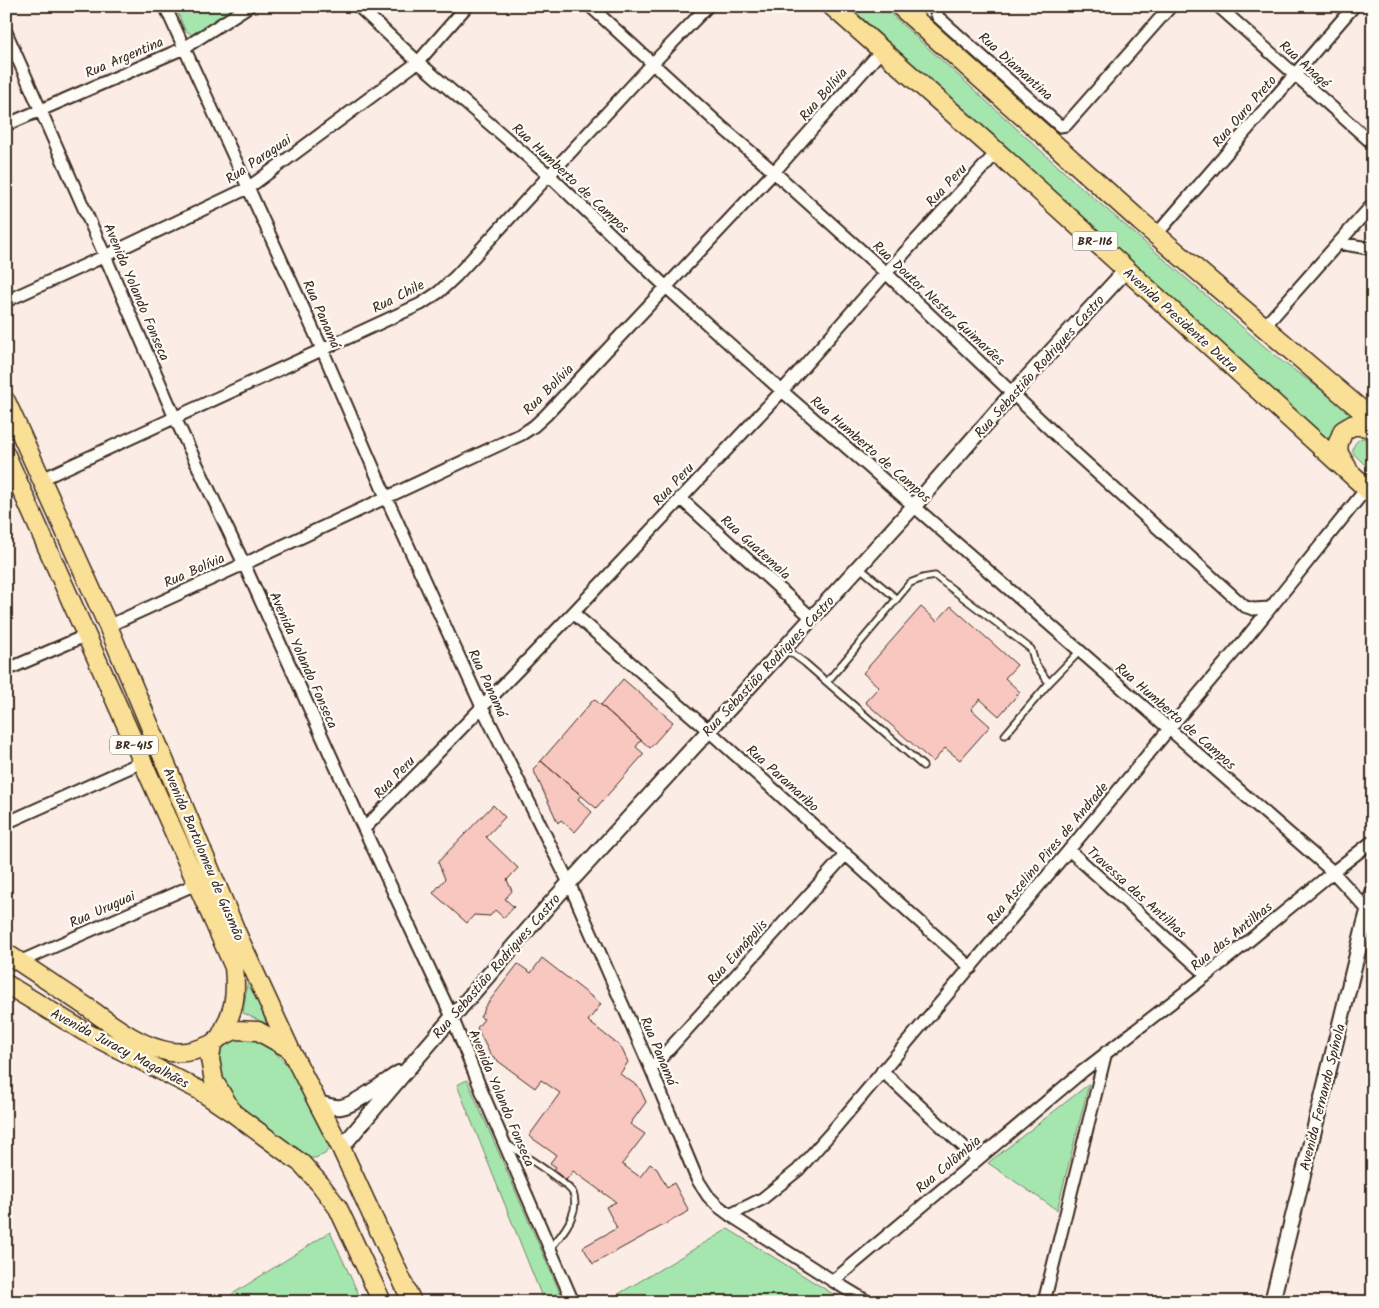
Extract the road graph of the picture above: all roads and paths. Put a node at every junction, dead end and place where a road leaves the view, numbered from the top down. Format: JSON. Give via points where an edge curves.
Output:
{"nodes":[{"id":1,"x":165,"y":6,"type":"edge"},
{"id":2,"x":249,"y":6,"type":"edge"},
{"id":3,"x":358,"y":6,"type":"edge"},
{"id":4,"x":467,"y":6,"type":"edge"},
{"id":5,"x":590,"y":6,"type":"edge"},
{"id":6,"x":708,"y":6,"type":"edge"},
{"id":7,"x":832,"y":6,"type":"edge"},
{"id":8,"x":900,"y":6,"type":"edge"},
{"id":9,"x":934,"y":6,"type":"edge"},
{"id":10,"x":1171,"y":6,"type":"edge"},
{"id":11,"x":1218,"y":6,"type":"edge"},
{"id":12,"x":1354,"y":6,"type":"edge"},
{"id":13,"x":6,"y":32,"type":"edge"},
{"id":14,"x":184,"y":48,"type":"junction"},
{"id":15,"x":882,"y":50,"type":"junction"},
{"id":16,"x":418,"y":62,"type":"junction"},
{"id":17,"x":653,"y":62,"type":"junction"},
{"id":18,"x":1295,"y":75,"type":"junction"},
{"id":19,"x":40,"y":110,"type":"junction"},
{"id":20,"x":6,"y":126,"type":"edge"},
{"id":21,"x":1373,"y":144,"type":"edge"},
{"id":22,"x":997,"y":152,"type":"junction"},
{"id":23,"x":774,"y":172,"type":"junction"},
{"id":24,"x":550,"y":176,"type":"junction"},
{"id":25,"x":248,"y":188,"type":"junction"},
{"id":26,"x":1373,"y":204,"type":"edge"},
{"id":27,"x":1156,"y":235,"type":"junction"},
{"id":28,"x":1339,"y":243,"type":"junction"},
{"id":29,"x":1373,"y":249,"type":"edge"},
{"id":30,"x":105,"y":256,"type":"junction"},
{"id":31,"x":1126,"y":270,"type":"junction"},
{"id":32,"x":886,"y":273,"type":"junction"},
{"id":33,"x":666,"y":287,"type":"junction"},
{"id":34,"x":6,"y":301,"type":"edge"},
{"id":35,"x":1264,"y":327,"type":"junction"},
{"id":36,"x":322,"y":349,"type":"junction"},
{"id":37,"x":782,"y":391,"type":"junction"},
{"id":38,"x":1012,"y":394,"type":"junction"},
{"id":39,"x":6,"y":401,"type":"edge"},
{"id":40,"x":175,"y":418,"type":"junction"},
{"id":41,"x":1373,"y":420,"type":"edge"},
{"id":42,"x":1373,"y":429,"type":"edge"},
{"id":43,"x":6,"y":454,"type":"edge"},
{"id":44,"x":42,"y":479,"type":"junction"},
{"id":45,"x":1365,"y":487,"type":"edge"},
{"id":46,"x":386,"y":498,"type":"junction"},
{"id":47,"x":680,"y":498,"type":"junction"},
{"id":48,"x":914,"y":506,"type":"junction"},
{"id":49,"x":244,"y":564,"type":"junction"},
{"id":50,"x":859,"y":567,"type":"junction"},
{"id":51,"x":897,"y":599,"type":"junction"},
{"id":52,"x":1270,"y":608,"type":"junction"},
{"id":53,"x":573,"y":613,"type":"junction"},
{"id":54,"x":812,"y":618,"type":"junction"},
{"id":55,"x":108,"y":626,"type":"junction"},
{"id":56,"x":87,"y":635,"type":"junction"},
{"id":57,"x":785,"y":648,"type":"junction"},
{"id":58,"x":1080,"y":651,"type":"junction"},
{"id":59,"x":6,"y":670,"type":"edge"},
{"id":60,"x":827,"y":682,"type":"junction"},
{"id":61,"x":1049,"y":683,"type":"junction"},
{"id":62,"x":482,"y":707,"type":"junction"},
{"id":63,"x":1168,"y":729,"type":"junction"},
{"id":64,"x":708,"y":730,"type":"junction"},
{"id":65,"x":1005,"y":735,"type":"dead end"},
{"id":66,"x":142,"y":762,"type":"junction"},
{"id":67,"x":923,"y":766,"type":"dead end"},
{"id":68,"x":6,"y":822,"type":"edge"},
{"id":69,"x":364,"y":829,"type":"junction"},
{"id":70,"x":1373,"y":841,"type":"edge"},
{"id":71,"x":1069,"y":850,"type":"junction"},
{"id":72,"x":846,"y":854,"type":"junction"},
{"id":73,"x":1333,"y":872,"type":"junction"},
{"id":74,"x":569,"y":883,"type":"junction"},
{"id":75,"x":196,"y":884,"type":"junction"},
{"id":76,"x":1373,"y":893,"type":"edge"},
{"id":77,"x":1371,"y":909,"type":"edge"},
{"id":78,"x":13,"y":958,"type":"edge"},
{"id":79,"x":970,"y":968,"type":"junction"},
{"id":80,"x":1207,"y":975,"type":"junction"},
{"id":81,"x":6,"y":984,"type":"edge"},
{"id":82,"x":452,"y":1017,"type":"junction"},
{"id":83,"x":216,"y":1041,"type":"junction"},
{"id":84,"x":290,"y":1049,"type":"junction"},
{"id":85,"x":1106,"y":1052,"type":"junction"},
{"id":86,"x":412,"y":1064,"type":"junction"},
{"id":87,"x":651,"y":1069,"type":"junction"},
{"id":88,"x":882,"y":1071,"type":"junction"},
{"id":89,"x":1083,"y":1071,"type":"junction"},
{"id":90,"x":1099,"y":1081,"type":"junction"},
{"id":91,"x":318,"y":1103,"type":"junction"},
{"id":92,"x":233,"y":1113,"type":"junction"},
{"id":93,"x":504,"y":1141,"type":"junction"},
{"id":94,"x":341,"y":1148,"type":"junction"},
{"id":95,"x":977,"y":1159,"type":"junction"},
{"id":96,"x":730,"y":1215,"type":"junction"},
{"id":97,"x":550,"y":1249,"type":"junction"},
{"id":98,"x":833,"y":1281,"type":"junction"},
{"id":99,"x":382,"y":1302,"type":"edge"},
{"id":100,"x":412,"y":1302,"type":"edge"},
{"id":101,"x":573,"y":1302,"type":"edge"},
{"id":102,"x":868,"y":1302,"type":"edge"},
{"id":103,"x":1044,"y":1302,"type":"edge"},
{"id":104,"x":1272,"y":1302,"type":"edge"}],
"edges":[{"from":1,"to":14,"type":"street","name":"Rua Panamá"},
{"from":2,"to":14,"type":"street","name":"Rua Argentina"},
{"from":3,"to":16,"type":"street","name":"Rua Humberto de Campos"},
{"from":4,"to":16,"type":"street","name":"Rua Paraguai"},
{"from":5,"to":17,"type":"street","name":"Rua Doutor Nestor Guimarães"},
{"from":6,"to":17,"type":"street","name":"Rua Chile"},
{"from":7,"to":15,"type":"highway","name":"Avenida Presidente Dutra","number":"BR-116"},
{"from":8,"to":27,"type":"highway"},
{"from":9,"to":10,"type":"street","name":"Rua Diamantina","via":[[938,17],[1060,126],[1066,125]]},
{"from":11,"to":18,"type":"street","name":"Rua Anagé"},
{"from":12,"to":18,"type":"street","name":"Rua Ouro Preto"},
{"from":13,"to":19,"type":"street","name":"Avenida Yolando Fonseca"},
{"from":14,"to":19,"type":"street","name":"Rua Argentina"},
{"from":14,"to":25,"type":"street","name":"Rua Panamá"},
{"from":15,"to":22,"type":"highway","name":"Avenida Presidente Dutra","number":"BR-116"},
{"from":15,"to":23,"type":"street","name":"Rua Bolívia"},
{"from":16,"to":24,"type":"street","name":"Rua Humberto de Campos"},
{"from":16,"to":25,"type":"street","name":"Rua Paraguai"},
{"from":17,"to":23,"type":"street","name":"Rua Doutor Nestor Guimarães"},
{"from":17,"to":24,"type":"street","name":"Rua Chile"},
{"from":18,"to":21,"type":"street","name":"Rua Anagé"},
{"from":18,"to":27,"type":"street","name":"Rua Ouro Preto"},
{"from":19,"to":20,"type":"street","name":"Rua Argentina"},
{"from":19,"to":30,"type":"street","name":"Avenida Yolando Fonseca"},
{"from":22,"to":31,"type":"highway","name":"Avenida Presidente Dutra","number":"BR-116"},
{"from":22,"to":32,"type":"street","name":"Rua Peru"},
{"from":23,"to":32,"type":"street","name":"Rua Doutor Nestor Guimarães"},
{"from":23,"to":33,"type":"street","name":"Rua Bolívia"},
{"from":24,"to":33,"type":"street","name":"Rua Humberto de Campos"},
{"from":24,"to":36,"type":"street","name":"Rua Chile","via":[[439,292],[421,304]]},
{"from":25,"to":30,"type":"street","name":"Rua Paraguai"},
{"from":25,"to":36,"type":"street","name":"Rua Panamá"},
{"from":26,"to":28,"type":"street"},
{"from":27,"to":35,"type":"highway"},
{"from":28,"to":29,"type":"street"},
{"from":28,"to":35,"type":"street"},
{"from":30,"to":34,"type":"street","name":"Rua Paraguai"},
{"from":30,"to":40,"type":"street","name":"Avenida Yolando Fonseca"},
{"from":31,"to":38,"type":"street","name":"Rua Sebastião Rodrigues Castro"},
{"from":31,"to":45,"type":"highway","name":"Avenida Presidente Dutra","number":"BR-116"},
{"from":32,"to":37,"type":"street","name":"Rua Peru"},
{"from":32,"to":38,"type":"street","name":"Rua Doutor Nestor Guimarães"},
{"from":33,"to":37,"type":"street","name":"Rua Humberto de Campos"},
{"from":33,"to":46,"type":"street","name":"Rua Bolívia","via":[[534,426]]},
{"from":35,"to":41,"type":"highway"},
{"from":36,"to":40,"type":"street","name":"Rua Chile"},
{"from":36,"to":46,"type":"street","name":"Rua Panamá"},
{"from":37,"to":47,"type":"street","name":"Rua Peru"},
{"from":37,"to":48,"type":"street","name":"Rua Humberto de Campos"},
{"from":38,"to":48,"type":"street","name":"Rua Sebastião Rodrigues Castro"},
{"from":38,"to":52,"type":"street","name":"Rua Doutor Nestor Guimarães","via":[[1244,606],[1261,610]]},
{"from":39,"to":44,"type":"main road","name":"Avenida Bartolomeu de Gusmão"},
{"from":40,"to":44,"type":"street","name":"Rua Chile"},
{"from":40,"to":49,"type":"street","name":"Avenida Yolando Fonseca"},
{"from":42,"to":45,"type":"highway","via":[[1353,425],[1343,431],[1338,444],[1342,461]]},
{"from":43,"to":56,"type":"main road","name":"Avenida Bartolomeu de Gusmão","number":"BR-415"},
{"from":44,"to":55,"type":"main road","name":"Avenida Bartolomeu de Gusmão"},
{"from":45,"to":52,"type":"street","name":"Rua Ascelino Pires de Andrade"},
{"from":46,"to":49,"type":"street","name":"Rua Bolívia"},
{"from":46,"to":62,"type":"street","name":"Rua Panamá"},
{"from":47,"to":53,"type":"street","name":"Rua Peru"},
{"from":47,"to":54,"type":"street","name":"Rua Guatemala"},
{"from":48,"to":50,"type":"street","name":"Rua Sebastião Rodrigues Castro"},
{"from":48,"to":58,"type":"street","name":"Rua Humberto de Campos"},
{"from":49,"to":55,"type":"street","name":"Rua Bolívia"},
{"from":49,"to":69,"type":"street","name":"Avenida Yolando Fonseca"},
{"from":50,"to":51,"type":"lane"},
{"from":50,"to":54,"type":"street","name":"Rua Sebastião Rodrigues Castro"},
{"from":51,"to":60,"type":"lane"},
{"from":51,"to":61,"type":"lane","via":[[910,583],[935,576],[1031,649],[1035,663]]},
{"from":52,"to":63,"type":"street","name":"Rua Ascelino Pires de Andrade"},
{"from":53,"to":62,"type":"street","name":"Rua Peru"},
{"from":53,"to":64,"type":"street","name":"Rua Paramaribo"},
{"from":54,"to":57,"type":"street","name":"Rua Sebastião Rodrigues Castro"},
{"from":55,"to":84,"type":"main road","name":"Avenida Bartolomeu de Gusmão","via":[[238,936]]},
{"from":56,"to":59,"type":"street"},
{"from":56,"to":66,"type":"main road","name":"Avenida Bartolomeu de Gusmão","number":"BR-415"},
{"from":57,"to":60,"type":"lane"},
{"from":57,"to":64,"type":"street","name":"Rua Sebastião Rodrigues Castro"},
{"from":58,"to":61,"type":"lane"},
{"from":58,"to":63,"type":"street","name":"Rua Humberto de Campos"},
{"from":60,"to":67,"type":"lane"},
{"from":61,"to":65,"type":"lane"},
{"from":62,"to":69,"type":"street","name":"Rua Peru"},
{"from":62,"to":74,"type":"street","name":"Rua Panamá"},
{"from":63,"to":71,"type":"street","name":"Rua Ascelino Pires de Andrade"},
{"from":63,"to":73,"type":"street","name":"Rua Humberto de Campos"},
{"from":64,"to":72,"type":"street","name":"Rua Paramaribo"},
{"from":64,"to":74,"type":"street","name":"Rua Sebastião Rodrigues Castro"},
{"from":66,"to":68,"type":"street"},
{"from":66,"to":75,"type":"main road","name":"Avenida Bartolomeu de Gusmão","number":"BR-415"},
{"from":69,"to":82,"type":"street","name":"Avenida Yolando Fonseca"},
{"from":70,"to":73,"type":"street","name":"Rua das Antilhas"},
{"from":71,"to":79,"type":"street","name":"Rua Ascelino Pires de Andrade"},
{"from":71,"to":80,"type":"street","name":"Travessa das Antilhas"},
{"from":72,"to":79,"type":"street","name":"Rua Paramaribo"},
{"from":72,"to":87,"type":"street","name":"Rua Eunápolis"},
{"from":73,"to":77,"type":"street","name":"Rua Humberto de Campos"},
{"from":73,"to":80,"type":"street","name":"Rua das Antilhas"},
{"from":74,"to":82,"type":"street","name":"Rua Sebastião Rodrigues Castro"},
{"from":74,"to":87,"type":"street","name":"Rua Panamá"},
{"from":75,"to":78,"type":"street","name":"Rua Uruguai"},
{"from":75,"to":83,"type":"main road","name":"Avenida Bartolomeu de Gusmão","number":"BR-415","via":[[234,968],[236,986],[230,1018]]},
{"from":76,"to":77,"type":"street","name":"Avenida Fernando Spínola"},
{"from":77,"to":104,"type":"street","name":"Avenida Fernando Spínola"},
{"from":78,"to":83,"type":"main road","name":"Avenida Juracy Magalhães","via":[[135,1039],[161,1050],[186,1053]]},
{"from":79,"to":88,"type":"street","name":"Rua Ascelino Pires de Andrade"},
{"from":80,"to":85,"type":"street","name":"Rua das Antilhas"},
{"from":81,"to":92,"type":"main road","name":"Avenida Juracy Magalhães","via":[[85,1032],[198,1090]]},
{"from":82,"to":86,"type":"street","name":"Rua Sebastião Rodrigues Castro"},
{"from":82,"to":93,"type":"street","name":"Avenida Yolando Fonseca"},
{"from":83,"to":84,"type":"main road","name":"Avenida Juracy Magalhães","via":[[235,1030],[258,1031]]},
{"from":83,"to":92,"type":"main road","via":[[210,1059],[214,1081]]},
{"from":84,"to":91,"type":"main road","name":"Avenida Bartolomeu de Gusmão"},
{"from":85,"to":89,"type":"street","name":"Rua das Antilhas"},
{"from":85,"to":90,"type":"street"},
{"from":86,"to":91,"type":"street","name":"Rua Sebastião Rodrigues Castro","via":[[343,1107]]},
{"from":86,"to":94,"type":"street","name":"Rua Sebastião Rodrigues Castro"},
{"from":87,"to":96,"type":"street","name":"Rua Panamá","via":[[697,1179],[708,1196]]},
{"from":88,"to":95,"type":"street"},
{"from":88,"to":96,"type":"street","name":"Rua Ascelino Pires de Andrade","via":[[798,1170],[762,1199]]},
{"from":89,"to":90,"type":"street"},
{"from":89,"to":95,"type":"street","name":"Rua Colômbia"},
{"from":90,"to":103,"type":"street"},
{"from":91,"to":94,"type":"main road","name":"Avenida Bartolomeu de Gusmão"},
{"from":92,"to":99,"type":"main road","name":"Avenida Juracy Magalhães","via":[[302,1164],[320,1184],[338,1208]]},
{"from":93,"to":97,"type":"street","name":"Avenida Yolando Fonseca"},
{"from":93,"to":97,"type":"lane","via":[[572,1192],[575,1203],[572,1217]]},
{"from":94,"to":100,"type":"main road","name":"Avenida Bartolomeu de Gusmão"},
{"from":95,"to":98,"type":"street","name":"Rua Colômbia"},
{"from":96,"to":98,"type":"street","name":"Rua Panamá"},
{"from":97,"to":101,"type":"street","name":"Avenida Yolando Fonseca"},
{"from":98,"to":102,"type":"street","name":"Rua Panamá"}]}
